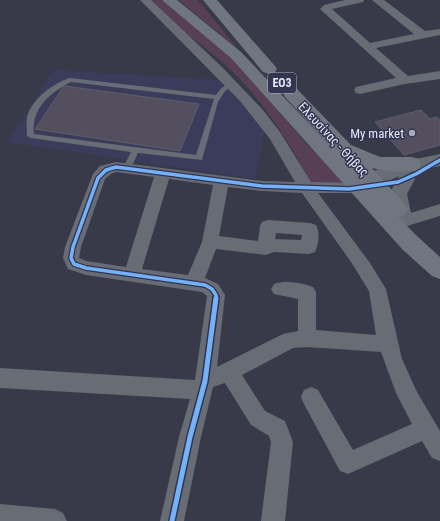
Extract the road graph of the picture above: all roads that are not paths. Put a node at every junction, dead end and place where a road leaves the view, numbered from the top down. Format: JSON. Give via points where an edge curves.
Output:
{"nodes":[{"id":1,"x":145,"y":0,"type":"edge"},
{"id":2,"x":169,"y":0,"type":"edge"},
{"id":3,"x":210,"y":0,"type":"edge"},
{"id":4,"x":359,"y":0,"type":"edge"},
{"id":5,"x":377,"y":0,"type":"edge"},
{"id":6,"x":440,"y":32,"type":"edge"},
{"id":7,"x":423,"y":35,"type":"junction"},
{"id":8,"x":367,"y":46,"type":"junction"},
{"id":9,"x":440,"y":75,"type":"edge"},
{"id":10,"x":405,"y":80,"type":"junction"},
{"id":11,"x":231,"y":85,"type":"junction"},
{"id":12,"x":360,"y":90,"type":"dead end"},
{"id":13,"x":218,"y":97,"type":"junction"},
{"id":14,"x":338,"y":142,"type":"junction"},
{"id":15,"x":136,"y":149,"type":"junction"},
{"id":16,"x":439,"y":160,"type":"edge"},
{"id":17,"x":127,"y":168,"type":"junction"},
{"id":18,"x":409,"y":172,"type":"junction"},
{"id":19,"x":163,"y":173,"type":"junction"},
{"id":20,"x":221,"y":181,"type":"junction"},
{"id":21,"x":368,"y":184,"type":"junction"},
{"id":22,"x":306,"y":188,"type":"junction"},
{"id":23,"x":440,"y":210,"type":"edge"},
{"id":24,"x":404,"y":217,"type":"junction"},
{"id":25,"x":212,"y":236,"type":"junction"},
{"id":26,"x":266,"y":242,"type":"dead end"},
{"id":27,"x":440,"y":262,"type":"edge"},
{"id":28,"x":440,"y":270,"type":"edge"},
{"id":29,"x":132,"y":275,"type":"junction"},
{"id":30,"x":194,"y":283,"type":"junction"},
{"id":31,"x":280,"y":289,"type":"dead end"},
{"id":32,"x":307,"y":338,"type":"junction"},
{"id":33,"x":388,"y":344,"type":"junction"},
{"id":34,"x":229,"y":372,"type":"junction"},
{"id":35,"x":0,"y":378,"type":"edge"},
{"id":36,"x":204,"y":385,"type":"junction"},
{"id":37,"x":311,"y":397,"type":"dead end"},
{"id":38,"x":426,"y":429,"type":"junction"},
{"id":39,"x":440,"y":450,"type":"edge"},
{"id":40,"x":0,"y":516,"type":"edge"},
{"id":41,"x":55,"y":521,"type":"edge"},
{"id":42,"x":172,"y":521,"type":"edge"},
{"id":43,"x":273,"y":521,"type":"edge"}],
"edges":[{"from":1,"to":11,"type":"street"},
{"from":2,"to":21,"type":"main road","name":"Ελευσίνας - Θήβας","number":"ΕΟ3","via":[[222,42]]},
{"from":3,"to":14,"type":"main road","name":"Ελευσίνας - Θήβας","number":"ΕΟ3","via":[[263,64]]},
{"from":4,"to":8,"type":"street","via":[[325,9]]},
{"from":5,"to":7,"type":"street"},
{"from":6,"to":7,"type":"street"},
{"from":7,"to":8,"type":"street"},
{"from":8,"to":10,"type":"street"},
{"from":9,"to":10,"type":"street"},
{"from":10,"to":12,"type":"street"},
{"from":11,"to":13,"type":"lane","via":[[222,90]]},
{"from":11,"to":22,"type":"street","via":[[258,114],[278,141]]},
{"from":13,"to":15,"type":"lane","via":[[199,158]]},
{"from":13,"to":15,"type":"lane","via":[[70,80],[46,94],[31,114],[31,136]]},
{"from":14,"to":18,"type":"main road","via":[[375,163]]},
{"from":14,"to":21,"type":"main road","name":"Ελευσίνας - Θήβας","number":"ΕΟ3"},
{"from":15,"to":17,"type":"lane"},
{"from":16,"to":18,"type":"street"},
{"from":17,"to":19,"type":"street"},
{"from":17,"to":29,"type":"street","via":[[108,168],[102,171],[71,258],[74,264],[86,268]]},
{"from":18,"to":21,"type":"street"},
{"from":18,"to":24,"type":"street","via":[[398,194]]},
{"from":19,"to":20,"type":"street"},
{"from":19,"to":29,"type":"street"},
{"from":20,"to":22,"type":"street"},
{"from":20,"to":25,"type":"street"},
{"from":21,"to":22,"type":"street","via":[[349,189]]},
{"from":21,"to":24,"type":"main road","name":"Ελευσίνας - Θήβας","number":"ΕΟ3"},
{"from":21,"to":28,"type":"main road","name":"Ελευσίνας - Θήβας","number":"ΕΟ3","via":[[410,243]]},
{"from":22,"to":33,"type":"street","via":[[378,290]]},
{"from":23,"to":24,"type":"street"},
{"from":24,"to":27,"type":"main road","name":"Ελευσίνας - Θήβας","number":"ΕΟ3"},
{"from":25,"to":26,"type":"street"},
{"from":25,"to":30,"type":"street"},
{"from":29,"to":30,"type":"street"},
{"from":30,"to":36,"type":"street","via":[[205,285],[216,295]]},
{"from":31,"to":32,"type":"street","via":[[308,292]]},
{"from":32,"to":33,"type":"street"},
{"from":32,"to":34,"type":"street","via":[[280,344]]},
{"from":33,"to":38,"type":"street","via":[[395,367]]},
{"from":34,"to":36,"type":"street"},
{"from":34,"to":43,"type":"street","via":[[258,418],[277,429],[282,442]]},
{"from":35,"to":36,"type":"street"},
{"from":36,"to":42,"type":"street"},
{"from":37,"to":38,"type":"street","via":[[348,463]]},
{"from":38,"to":39,"type":"street"},
{"from":40,"to":41,"type":"street"}]}
